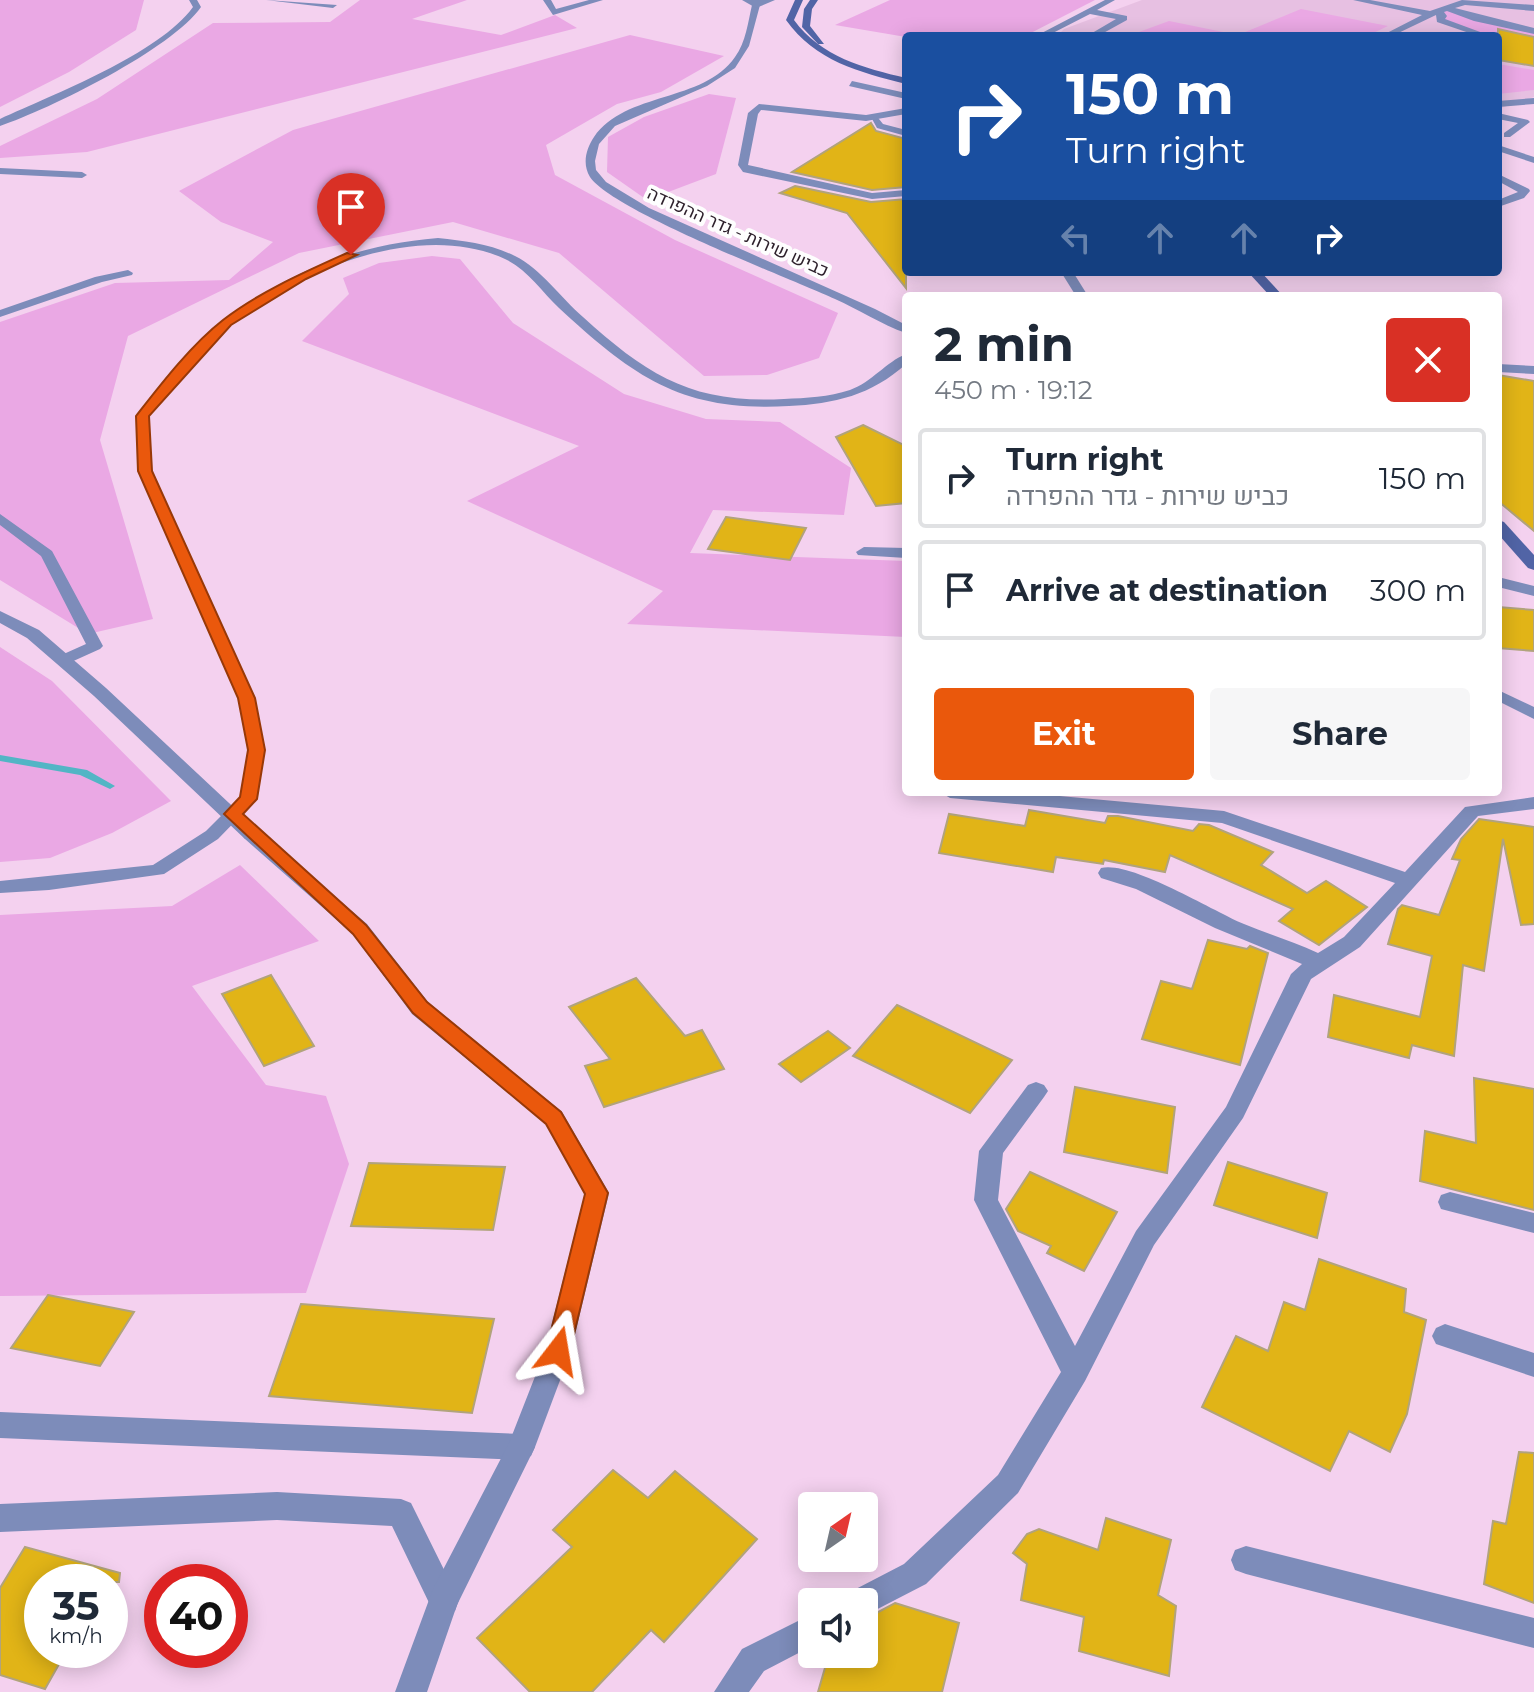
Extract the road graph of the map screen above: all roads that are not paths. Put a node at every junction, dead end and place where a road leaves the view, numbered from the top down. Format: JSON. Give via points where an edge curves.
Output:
{"nodes":[{"id":1,"x":193,"y":0,"type":"edge"},
{"id":2,"x":270,"y":0,"type":"edge"},
{"id":3,"x":547,"y":0,"type":"edge"},
{"id":4,"x":599,"y":0,"type":"edge"},
{"id":5,"x":771,"y":0,"type":"edge"},
{"id":6,"x":799,"y":0,"type":"edge"},
{"id":7,"x":814,"y":0,"type":"edge"},
{"id":8,"x":1111,"y":0,"type":"edge"},
{"id":9,"x":1357,"y":0,"type":"edge"},
{"id":10,"x":751,"y":2,"type":"edge"},
{"id":11,"x":333,"y":5,"type":"dead end"},
{"id":12,"x":1534,"y":8,"type":"edge"},
{"id":13,"x":1087,"y":11,"type":"junction"},
{"id":14,"x":1438,"y":11,"type":"junction"},
{"id":15,"x":1534,"y":31,"type":"edge"},
{"id":16,"x":1048,"y":32,"type":"edge"},
{"id":17,"x":1098,"y":32,"type":"edge"},
{"id":18,"x":1393,"y":32,"type":"edge"},
{"id":19,"x":1475,"y":32,"type":"edge"},
{"id":20,"x":1508,"y":38,"type":"dead end"},
{"id":21,"x":1534,"y":42,"type":"edge"},
{"id":22,"x":902,"y":77,"type":"edge"},
{"id":23,"x":902,"y":78,"type":"edge"},
{"id":24,"x":852,"y":84,"type":"dead end"},
{"id":25,"x":902,"y":95,"type":"edge"},
{"id":26,"x":1534,"y":101,"type":"edge"},
{"id":27,"x":1502,"y":104,"type":"edge"},
{"id":28,"x":902,"y":112,"type":"edge"},
{"id":29,"x":875,"y":117,"type":"junction"},
{"id":30,"x":1502,"y":117,"type":"edge"},
{"id":31,"x":0,"y":123,"type":"edge"},
{"id":32,"x":902,"y":132,"type":"edge"},
{"id":33,"x":1507,"y":135,"type":"dead end"},
{"id":34,"x":1502,"y":149,"type":"edge"},
{"id":35,"x":1534,"y":160,"type":"edge"},
{"id":36,"x":0,"y":171,"type":"edge"},
{"id":37,"x":82,"y":175,"type":"dead end"},
{"id":38,"x":1502,"y":179,"type":"edge"},
{"id":39,"x":902,"y":193,"type":"edge"},
{"id":40,"x":1502,"y":203,"type":"edge"},
{"id":41,"x":128,"y":273,"type":"dead end"},
{"id":42,"x":1258,"y":276,"type":"edge"},
{"id":43,"x":1273,"y":292,"type":"edge"},
{"id":44,"x":0,"y":314,"type":"edge"},
{"id":45,"x":902,"y":328,"type":"edge"},
{"id":46,"x":902,"y":362,"type":"edge"},
{"id":47,"x":1502,"y":368,"type":"edge"},
{"id":48,"x":1534,"y":370,"type":"edge"},
{"id":49,"x":0,"y":518,"type":"edge"},
{"id":50,"x":1502,"y":529,"type":"edge"},
{"id":51,"x":864,"y":552,"type":"dead end"},
{"id":52,"x":902,"y":553,"type":"edge"},
{"id":53,"x":1534,"y":565,"type":"edge"},
{"id":54,"x":1502,"y":583,"type":"edge"},
{"id":55,"x":1534,"y":591,"type":"edge"},
{"id":56,"x":0,"y":616,"type":"edge"},
{"id":57,"x":63,"y":660,"type":"junction"},
{"id":58,"x":1502,"y":697,"type":"edge"},
{"id":59,"x":1534,"y":714,"type":"edge"},
{"id":60,"x":994,"y":796,"type":"edge"},
{"id":61,"x":1534,"y":803,"type":"edge"},
{"id":62,"x":233,"y":814,"type":"junction"},
{"id":63,"x":1108,"y":873,"type":"dead end"},
{"id":64,"x":1411,"y":881,"type":"junction"},
{"id":65,"x":0,"y":887,"type":"edge"},
{"id":66,"x":1319,"y":963,"type":"junction"},
{"id":67,"x":1036,"y":1091,"type":"dead end"},
{"id":68,"x":1450,"y":1202,"type":"dead end"},
{"id":69,"x":1534,"y":1223,"type":"edge"},
{"id":70,"x":1445,"y":1336,"type":"dead end"},
{"id":71,"x":1534,"y":1365,"type":"edge"},
{"id":72,"x":1075,"y":1373,"type":"junction"},
{"id":73,"x":0,"y":1425,"type":"edge"},
{"id":74,"x":521,"y":1447,"type":"junction"},
{"id":75,"x":0,"y":1518,"type":"edge"},
{"id":76,"x":1246,"y":1560,"type":"dead end"},
{"id":77,"x":878,"y":1594,"type":"edge"},
{"id":78,"x":444,"y":1600,"type":"junction"},
{"id":79,"x":1534,"y":1633,"type":"edge"},
{"id":80,"x":798,"y":1636,"type":"edge"},
{"id":81,"x":411,"y":1692,"type":"edge"},
{"id":82,"x":730,"y":1692,"type":"edge"}],
"edges":[{"from":1,"to":31,"type":"street","via":[[195,15],[164,38]]},
{"from":2,"to":11,"type":"street"},
{"from":3,"to":4,"type":"street","via":[[553,12]]},
{"from":5,"to":10,"type":"street","name":"כביש שירות - גדר ההפרדה"},
{"from":6,"to":23,"type":"main road","via":[[790,20],[816,48],[850,65]]},
{"from":7,"to":22,"type":"main road","via":[[806,27],[815,38]]},
{"from":8,"to":13,"type":"street"},
{"from":9,"to":14,"type":"street"},
{"from":10,"to":45,"type":"lane","name":"כביש שירות - גדר ההפרדה","via":[[745,47],[733,65],[691,91],[613,123],[599,135],[590,161],[597,180],[633,206]]},
{"from":12,"to":14,"type":"street","via":[[1464,2]]},
{"from":13,"to":16,"type":"street"},
{"from":13,"to":17,"type":"street","via":[[1124,18]]},
{"from":14,"to":15,"type":"street"},
{"from":14,"to":18,"type":"street"},
{"from":14,"to":19,"type":"street","via":[[1448,25]]},
{"from":20,"to":21,"type":"street"},
{"from":24,"to":25,"type":"lane"},
{"from":26,"to":27,"type":"street"},
{"from":28,"to":29,"type":"street"},
{"from":29,"to":32,"type":"lane","via":[[880,126]]},
{"from":29,"to":39,"type":"street","via":[[759,107],[753,113],[743,165],[872,196]]},
{"from":30,"to":33,"type":"lane","via":[[1525,122]]},
{"from":34,"to":35,"type":"street"},
{"from":36,"to":37,"type":"street"},
{"from":38,"to":40,"type":"street","via":[[1525,191]]},
{"from":41,"to":44,"type":"lane"},
{"from":42,"to":43,"type":"main road"},
{"from":46,"to":62,"type":"lane","via":[[863,392],[756,406],[711,399],[667,387],[636,369],[512,258],[448,242],[351,255],[302,277],[227,323],[142,416],[145,471],[246,698],[257,750],[248,799]]},
{"from":47,"to":48,"type":"street"},
{"from":49,"to":57,"type":"lane","via":[[47,554],[95,646]]},
{"from":50,"to":53,"type":"main road"},
{"from":51,"to":52,"type":"street"},
{"from":54,"to":55,"type":"street"},
{"from":56,"to":57,"type":"street","via":[[33,634]]},
{"from":57,"to":62,"type":"street"},
{"from":58,"to":59,"type":"lane"},
{"from":60,"to":64,"type":"street","via":[[1224,817]]},
{"from":61,"to":64,"type":"street","via":[[1472,811]]},
{"from":62,"to":65,"type":"lane","via":[[212,835],[158,870]]},
{"from":62,"to":74,"type":"street","via":[[360,929],[420,1008],[554,1118],[597,1193],[558,1351]]},
{"from":63,"to":66,"type":"street","via":[[1147,883],[1240,931],[1283,944]]},
{"from":64,"to":66,"type":"street","via":[[1352,942]]},
{"from":66,"to":72,"type":"street","via":[[1302,974],[1235,1112],[1145,1238]]},
{"from":67,"to":72,"type":"street","via":[[991,1151],[986,1200]]},
{"from":68,"to":69,"type":"street"},
{"from":70,"to":71,"type":"street"},
{"from":72,"to":77,"type":"street","via":[[1008,1484],[915,1574]]},
{"from":73,"to":74,"type":"street"},
{"from":74,"to":78,"type":"street"},
{"from":75,"to":78,"type":"street","via":[[277,1506],[401,1513]]},
{"from":76,"to":79,"type":"street"},
{"from":78,"to":81,"type":"street"},
{"from":80,"to":82,"type":"street","via":[[753,1660]]}]}
